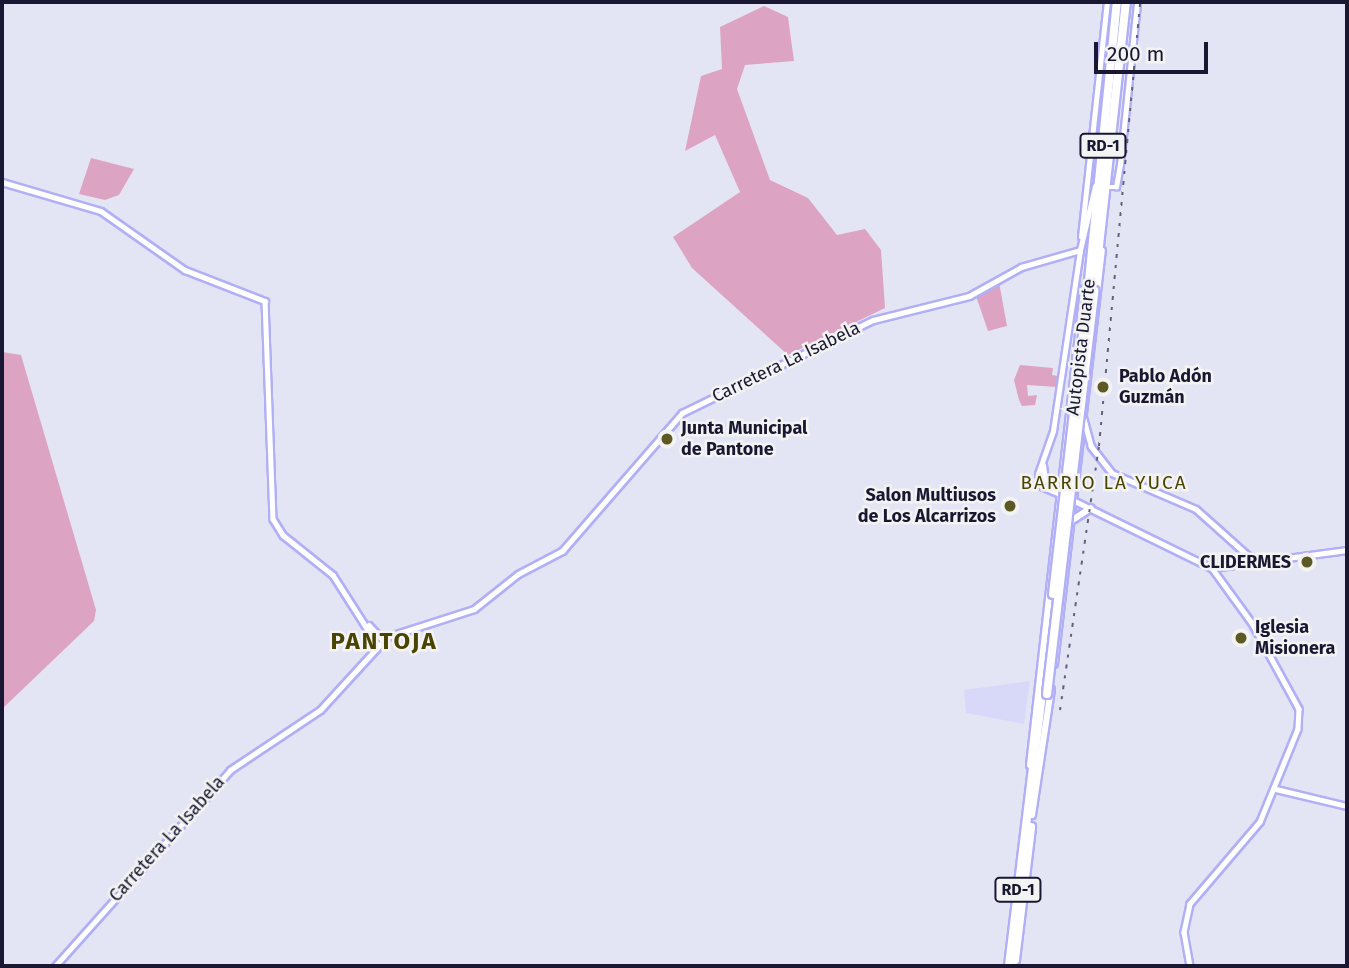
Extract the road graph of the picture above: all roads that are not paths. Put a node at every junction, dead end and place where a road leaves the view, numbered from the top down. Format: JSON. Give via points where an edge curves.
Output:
{"nodes":[{"id":1,"x":1107,"y":2,"type":"edge"},
{"id":2,"x":1117,"y":2,"type":"edge"},
{"id":3,"x":1126,"y":2,"type":"edge"},
{"id":4,"x":1137,"y":2,"type":"edge"},
{"id":5,"x":1097,"y":107,"type":"junction"},
{"id":6,"x":1106,"y":119,"type":"junction"},
{"id":7,"x":1104,"y":135,"type":"junction"},
{"id":8,"x":1094,"y":147,"type":"junction"},
{"id":9,"x":1101,"y":162,"type":"junction"},
{"id":10,"x":2,"y":182,"type":"edge"},
{"id":11,"x":1106,"y":187,"type":"junction"},
{"id":12,"x":1104,"y":200,"type":"junction"},
{"id":13,"x":1097,"y":211,"type":"junction"},
{"id":14,"x":1079,"y":254,"type":"junction"},
{"id":15,"x":1060,"y":256,"type":"junction"},
{"id":16,"x":1077,"y":267,"type":"junction"},
{"id":17,"x":1091,"y":291,"type":"junction"},
{"id":18,"x":1084,"y":417,"type":"junction"},
{"id":19,"x":1063,"y":455,"type":"junction"},
{"id":20,"x":1080,"y":456,"type":"junction"},
{"id":21,"x":1076,"y":490,"type":"junction"},
{"id":22,"x":1061,"y":493,"type":"junction"},
{"id":23,"x":1075,"y":501,"type":"junction"},
{"id":24,"x":1091,"y":508,"type":"junction"},
{"id":25,"x":1073,"y":520,"type":"junction"},
{"id":26,"x":1347,"y":550,"type":"edge"},
{"id":27,"x":1053,"y":556,"type":"junction"},
{"id":28,"x":1068,"y":559,"type":"junction"},
{"id":29,"x":1252,"y":560,"type":"junction"},
{"id":30,"x":1212,"y":568,"type":"junction"},
{"id":31,"x":366,"y":622,"type":"junction"},
{"id":32,"x":383,"y":639,"type":"junction"},
{"id":33,"x":377,"y":644,"type":"junction"},
{"id":34,"x":1276,"y":789,"type":"junction"},
{"id":35,"x":1347,"y":806,"type":"edge"},
{"id":36,"x":1029,"y":814,"type":"junction"},
{"id":37,"x":55,"y":966,"type":"edge"},
{"id":38,"x":1009,"y":966,"type":"edge"},
{"id":39,"x":1014,"y":966,"type":"edge"},
{"id":40,"x":1189,"y":966,"type":"edge"}],
"edges":[{"from":1,"to":5,"type":"street"},
{"from":2,"to":6,"type":"highway","name":"Autopista Duarte","number":"RD-1"},
{"from":3,"to":11,"type":"highway","number":"RD-1"},
{"from":4,"to":11,"type":"street","via":[[1120,166],[1116,187]]},
{"from":5,"to":6,"type":"highway"},
{"from":5,"to":8,"type":"street"},
{"from":6,"to":7,"type":"highway","name":"Autopista Duarte","number":"RD-1"},
{"from":7,"to":8,"type":"highway"},
{"from":7,"to":9,"type":"highway","name":"Autopista Duarte","number":"RD-1"},
{"from":8,"to":14,"type":"street"},
{"from":9,"to":13,"type":"highway","name":"Autopista Duarte","number":"RD-1"},
{"from":9,"to":14,"type":"main road"},
{"from":10,"to":31,"type":"street","via":[[101,211],[185,270],[265,301],[273,519],[283,534],[333,575]]},
{"from":11,"to":12,"type":"highway","number":"RD-1"},
{"from":12,"to":17,"type":"highway","number":"RD-1"},
{"from":12,"to":18,"type":"main road","via":[[1101,274]]},
{"from":13,"to":17,"type":"highway","name":"Autopista Duarte","number":"RD-1"},
{"from":13,"to":19,"type":"main road"},
{"from":14,"to":15,"type":"main road","name":"Carretera La Isabela"},
{"from":14,"to":16,"type":"main road"},
{"from":14,"to":22,"type":"main road","via":[[1061,406],[1042,471],[1045,480]]},
{"from":15,"to":16,"type":"main road"},
{"from":15,"to":32,"type":"main road","name":"Carretera La Isabela","via":[[1021,267],[969,296],[873,320],[690,408],[667,426],[562,551],[517,575],[474,608]]},
{"from":16,"to":22,"type":"main road","via":[[1053,430],[1038,474],[1043,487]]},
{"from":17,"to":36,"type":"highway","name":"Autopista Duarte","number":"RD-1","bridge":true},
{"from":18,"to":20,"type":"main road"},
{"from":18,"to":29,"type":"street","via":[[1091,446],[1112,473],[1196,509]]},
{"from":19,"to":20,"type":"main road","via":[[1077,460]]},
{"from":19,"to":22,"type":"main road"},
{"from":20,"to":21,"type":"main road"},
{"from":21,"to":22,"type":"main road"},
{"from":21,"to":23,"type":"main road"},
{"from":22,"to":23,"type":"main road"},
{"from":22,"to":27,"type":"main road"},
{"from":23,"to":24,"type":"street"},
{"from":23,"to":25,"type":"main road"},
{"from":24,"to":25,"type":"main road"},
{"from":24,"to":30,"type":"street"},
{"from":25,"to":28,"type":"main road"},
{"from":26,"to":29,"type":"street"},
{"from":27,"to":28,"type":"main road","via":[[1063,549]]},
{"from":27,"to":36,"type":"main road"},
{"from":28,"to":36,"type":"main road"},
{"from":29,"to":30,"type":"street"},
{"from":30,"to":34,"type":"street","via":[[1252,623],[1299,709],[1300,723]]},
{"from":31,"to":32,"type":"street"},
{"from":31,"to":33,"type":"street"},
{"from":32,"to":33,"type":"main road","name":"Carretera La Isabela"},
{"from":33,"to":37,"type":"main road","name":"Carretera La Isabela","via":[[320,710],[219,780]]},
{"from":34,"to":35,"type":"street"},
{"from":34,"to":40,"type":"street","via":[[1249,838],[1212,874],[1190,904],[1184,932]]},
{"from":36,"to":38,"type":"highway","number":"RD-1"},
{"from":36,"to":39,"type":"highway","number":"RD-1"}]}
